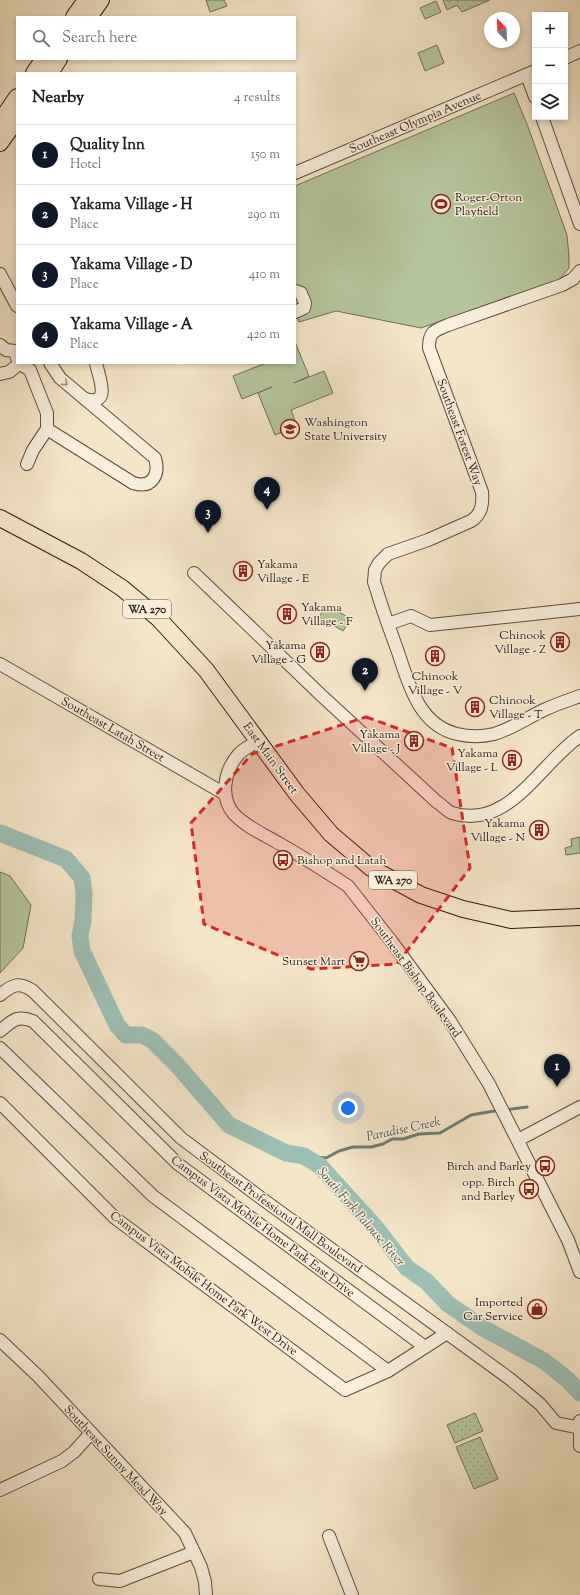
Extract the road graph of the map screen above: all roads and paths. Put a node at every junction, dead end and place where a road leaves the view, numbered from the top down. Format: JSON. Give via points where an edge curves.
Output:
{"nodes":[{"id":1,"x":86,"y":0,"type":"edge"},
{"id":2,"x":100,"y":0,"type":"edge"},
{"id":3,"x":75,"y":16,"type":"edge"},
{"id":4,"x":90,"y":16,"type":"edge"},
{"id":5,"x":580,"y":52,"type":"edge"},
{"id":6,"x":568,"y":57,"type":"edge"},
{"id":7,"x":43,"y":60,"type":"edge"},
{"id":8,"x":58,"y":60,"type":"edge"},
{"id":9,"x":35,"y":72,"type":"edge"},
{"id":10,"x":51,"y":72,"type":"edge"},
{"id":11,"x":531,"y":73,"type":"edge"},
{"id":12,"x":533,"y":84,"type":"edge"},
{"id":13,"x":16,"y":98,"type":"edge"},
{"id":14,"x":16,"y":120,"type":"edge"},
{"id":15,"x":543,"y":120,"type":"edge"},
{"id":16,"x":0,"y":122,"type":"edge"},
{"id":17,"x":0,"y":142,"type":"edge"},
{"id":18,"x":296,"y":173,"type":"edge"},
{"id":19,"x":580,"y":224,"type":"edge"},
{"id":20,"x":580,"y":271,"type":"edge"},
{"id":21,"x":0,"y":274,"type":"edge"},
{"id":22,"x":296,"y":291,"type":"edge"},
{"id":23,"x":15,"y":299,"type":"edge"},
{"id":24,"x":296,"y":312,"type":"edge"},
{"id":25,"x":0,"y":346,"type":"edge"},
{"id":26,"x":16,"y":355,"type":"edge"},
{"id":27,"x":16,"y":364,"type":"edge"},
{"id":28,"x":21,"y":364,"type":"edge"},
{"id":29,"x":51,"y":364,"type":"edge"},
{"id":30,"x":96,"y":364,"type":"edge"},
{"id":31,"x":0,"y":374,"type":"edge"},
{"id":32,"x":102,"y":392,"type":"junction"},
{"id":33,"x":85,"y":399,"type":"junction"},
{"id":34,"x":101,"y":412,"type":"junction"},
{"id":35,"x":47,"y":429,"type":"junction"},
{"id":36,"x":27,"y":464,"type":"dead end"},
{"id":37,"x":0,"y":518,"type":"edge"},
{"id":38,"x":194,"y":573,"type":"dead end"},
{"id":39,"x":580,"y":609,"type":"edge"},
{"id":40,"x":388,"y":624,"type":"junction"},
{"id":41,"x":0,"y":664,"type":"edge"},
{"id":42,"x":580,"y":696,"type":"edge"},
{"id":43,"x":580,"y":736,"type":"edge"},
{"id":44,"x":258,"y":741,"type":"junction"},
{"id":45,"x":225,"y":794,"type":"junction"},
{"id":46,"x":580,"y":917,"type":"edge"},
{"id":47,"x":0,"y":995,"type":"edge"},
{"id":48,"x":0,"y":1031,"type":"edge"},
{"id":49,"x":0,"y":1048,"type":"edge"},
{"id":50,"x":0,"y":1103,"type":"edge"},
{"id":51,"x":580,"y":1107,"type":"edge"},
{"id":52,"x":518,"y":1140,"type":"junction"},
{"id":53,"x":580,"y":1272,"type":"edge"},
{"id":54,"x":447,"y":1333,"type":"junction"},
{"id":55,"x":0,"y":1340,"type":"edge"},
{"id":56,"x":425,"y":1347,"type":"junction"},
{"id":57,"x":388,"y":1371,"type":"junction"},
{"id":58,"x":580,"y":1420,"type":"edge"},
{"id":59,"x":580,"y":1428,"type":"edge"},
{"id":60,"x":91,"y":1433,"type":"junction"},
{"id":61,"x":580,"y":1446,"type":"edge"},
{"id":62,"x":0,"y":1490,"type":"edge"},
{"id":63,"x":329,"y":1536,"type":"dead end"},
{"id":64,"x":194,"y":1552,"type":"junction"},
{"id":65,"x":99,"y":1579,"type":"dead end"},
{"id":66,"x":206,"y":1595,"type":"edge"},
{"id":67,"x":352,"y":1595,"type":"edge"}],
"edges":[{"from":1,"to":3,"type":"main road"},
{"from":2,"to":4,"type":"main road"},
{"from":5,"to":6,"type":"street"},
{"from":7,"to":9,"type":"main road"},
{"from":8,"to":10,"type":"main road"},
{"from":11,"to":12,"type":"street"},
{"from":11,"to":18,"type":"street","name":"Southeast Olympia Avenue"},
{"from":13,"to":16,"type":"main road"},
{"from":14,"to":17,"type":"main road"},
{"from":15,"to":19,"type":"street"},
{"from":20,"to":40,"type":"street","name":"Southeast Forest Way","via":[[573,279],[562,285],[448,325],[431,334],[429,348],[482,492],[482,504],[480,513],[471,521],[388,554],[379,563],[374,582]]},
{"from":21,"to":23,"type":"street"},
{"from":22,"to":24,"type":"street","via":[[301,293],[305,303],[304,308]]},
{"from":25,"to":26,"type":"street","via":[[15,351]]},
{"from":27,"to":31,"type":"street","via":[[9,372]]},
{"from":28,"to":35,"type":"street","via":[[30,370],[47,413]]},
{"from":29,"to":33,"type":"street","one_way":true,"via":[[60,378]]},
{"from":30,"to":32,"type":"street","via":[[98,375],[102,380]]},
{"from":32,"to":33,"type":"street","via":[[100,398]]},
{"from":32,"to":34,"type":"street"},
{"from":33,"to":34,"type":"street"},
{"from":34,"to":35,"type":"street","via":[[155,458],[157,471],[150,483],[140,486],[133,484]]},
{"from":35,"to":36,"type":"street","via":[[28,458]]},
{"from":37,"to":44,"type":"main road","name":"East Main Street","number":"WA 270","via":[[81,561],[122,588],[158,618],[206,670]]},
{"from":38,"to":43,"type":"street","via":[[322,696],[437,802],[452,812],[472,816],[494,811],[514,799]]},
{"from":39,"to":40,"type":"street","via":[[430,625],[411,616]]},
{"from":40,"to":42,"type":"street","name":"Southeast Forest Way","via":[[418,704],[432,721],[452,733],[464,736],[494,734]]},
{"from":41,"to":45,"type":"street","name":"Southeast Latah Street"},
{"from":44,"to":45,"type":"street","via":[[239,754],[231,765],[226,778]]},
{"from":44,"to":46,"type":"main road","name":"East Main Street","number":"WA 270","via":[[296,794],[331,834],[371,868],[421,895],[463,909],[511,920]]},
{"from":45,"to":52,"type":"street","name":"Southeast Bishop Boulevard","via":[[229,806],[241,820],[330,874],[355,894],[450,1021]]},
{"from":47,"to":54,"type":"street","name":"Southeast Professional Mall Boulevard","via":[[17,985],[33,991],[181,1138]]},
{"from":48,"to":56,"type":"street","name":"Campus Vista Mobile Home Park East Drive","via":[[11,1022],[23,1018],[33,1021],[178,1164]]},
{"from":49,"to":57,"type":"street","via":[[153,1196]]},
{"from":50,"to":57,"type":"street","name":"Campus Vista Mobile Home Park West Drive","via":[[115,1218],[345,1390]]},
{"from":51,"to":52,"type":"street"},
{"from":52,"to":53,"type":"street","name":"Southeast Bishop Boulevard","via":[[568,1240]]},
{"from":54,"to":56,"type":"street"},
{"from":54,"to":59,"type":"street","name":"Southeast Professional Mall Boulevard","via":[[510,1379],[540,1404],[556,1423]]},
{"from":55,"to":60,"type":"street","name":"Southeast Sunny Mead Way"},
{"from":56,"to":57,"type":"street"},
{"from":58,"to":59,"type":"street"},
{"from":59,"to":61,"type":"street"},
{"from":60,"to":62,"type":"street","via":[[62,1461]]},
{"from":60,"to":64,"type":"street","name":"Southeast Sunny Mead Way","via":[[185,1533]]},
{"from":63,"to":67,"type":"street"},
{"from":64,"to":65,"type":"street","via":[[120,1581]]},
{"from":64,"to":66,"type":"street","name":"Southeast Sunny Mead Way","via":[[203,1574]]}]}
